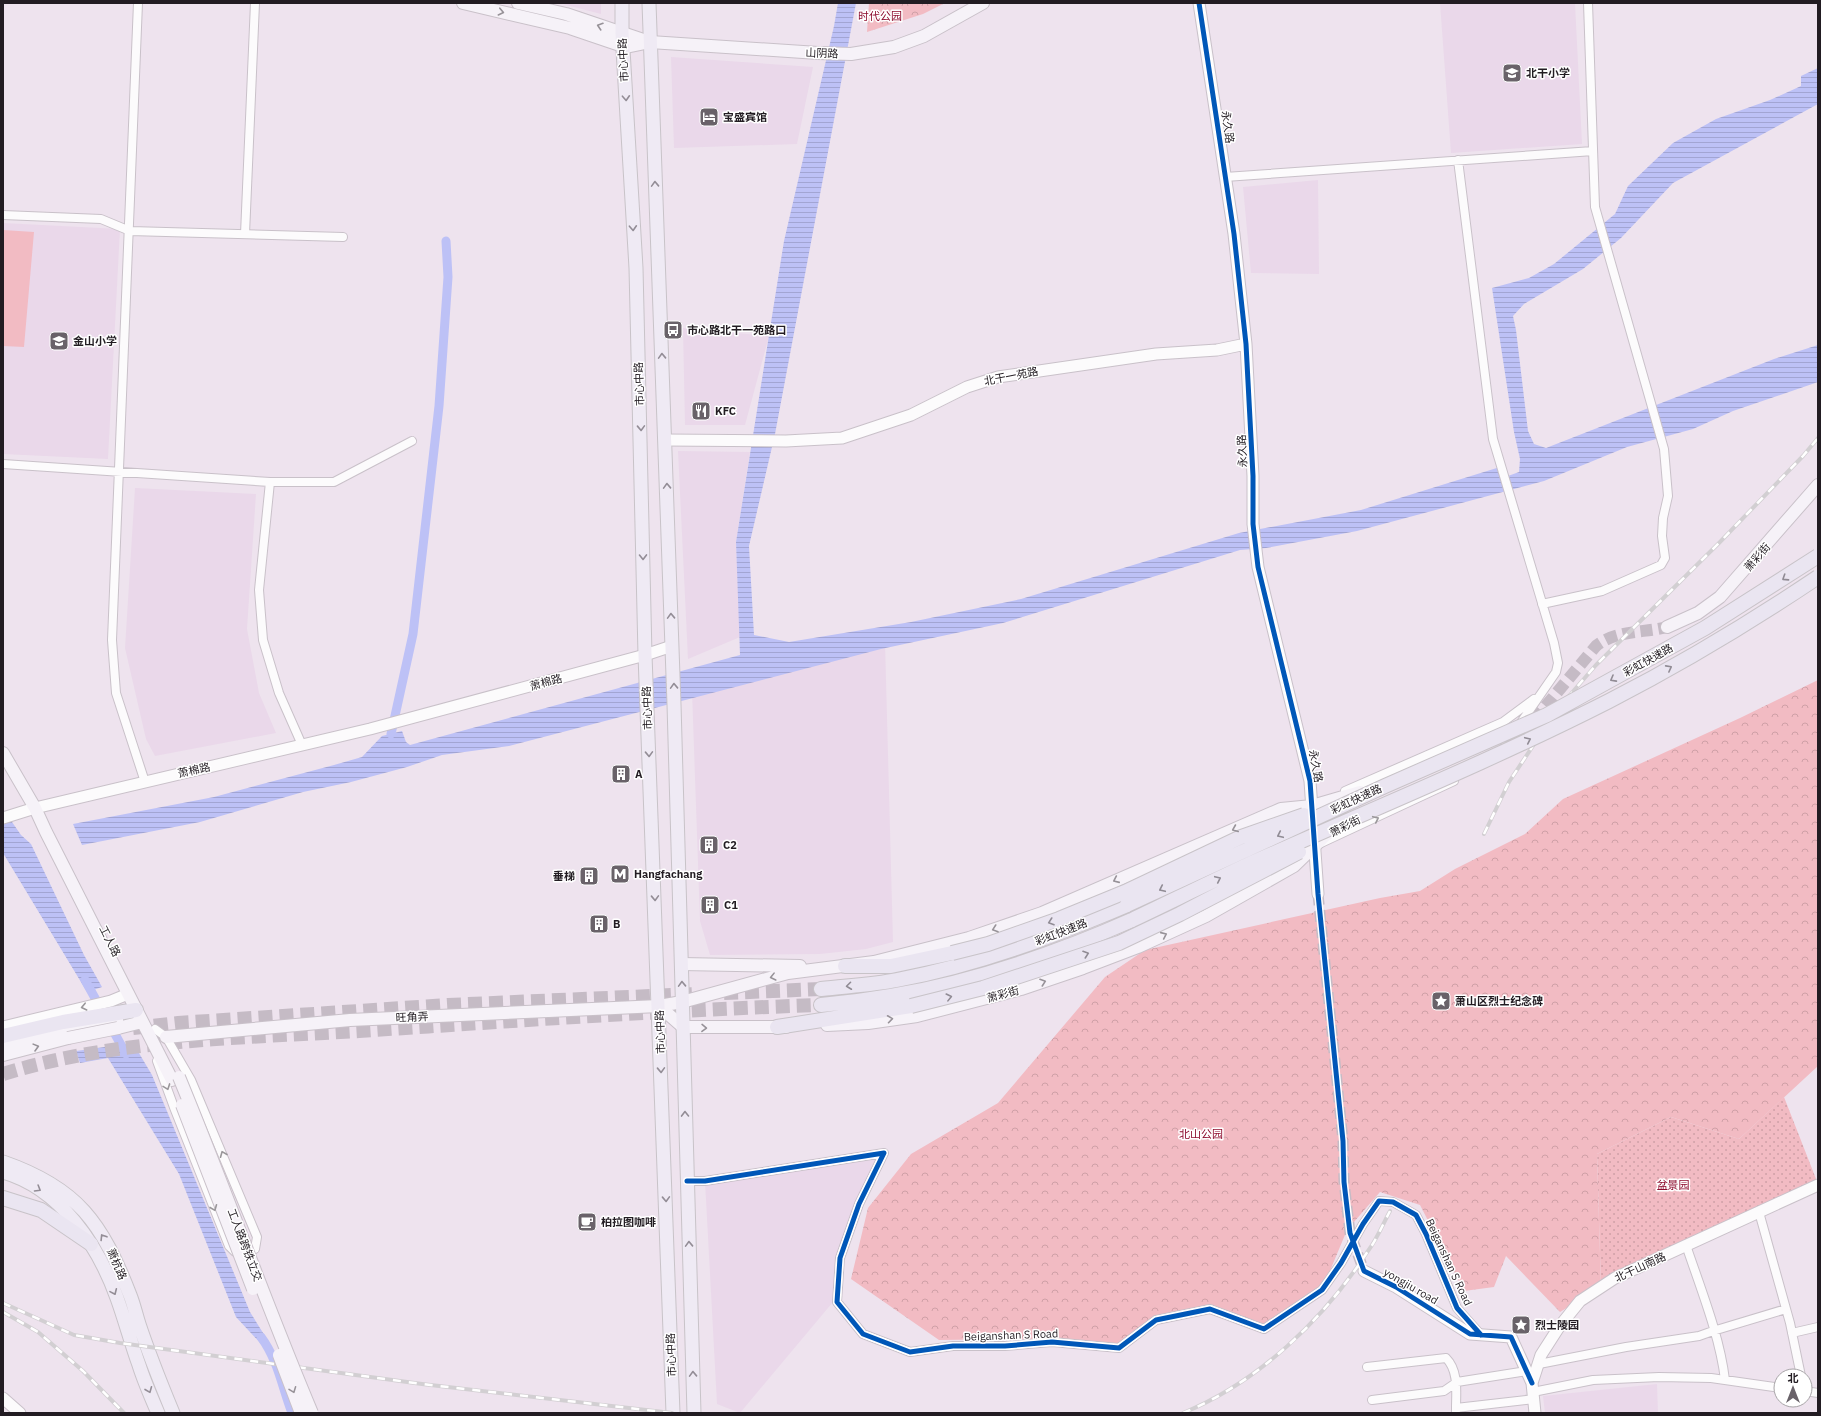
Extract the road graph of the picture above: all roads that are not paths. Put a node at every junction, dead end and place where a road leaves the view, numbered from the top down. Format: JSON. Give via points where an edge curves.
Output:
{"nodes":[{"id":1,"x":138,"y":3,"type":"edge"},
{"id":2,"x":255,"y":3,"type":"edge"},
{"id":3,"x":463,"y":3,"type":"edge"},
{"id":4,"x":518,"y":3,"type":"edge"},
{"id":5,"x":622,"y":3,"type":"edge"},
{"id":6,"x":649,"y":3,"type":"edge"},
{"id":7,"x":984,"y":3,"type":"edge"},
{"id":8,"x":1199,"y":3,"type":"edge"},
{"id":9,"x":1588,"y":3,"type":"edge"},
{"id":10,"x":622,"y":39,"type":"junction"},
{"id":11,"x":650,"y":42,"type":"junction"},
{"id":12,"x":1593,"y":151,"type":"junction"},
{"id":13,"x":1458,"y":160,"type":"junction"},
{"id":14,"x":1225,"y":177,"type":"junction"},
{"id":15,"x":3,"y":215,"type":"edge"},
{"id":16,"x":130,"y":231,"type":"junction"},
{"id":17,"x":245,"y":234,"type":"junction"},
{"id":18,"x":343,"y":237,"type":"dead end"},
{"id":19,"x":1246,"y":344,"type":"junction"},
{"id":20,"x":665,"y":440,"type":"junction"},
{"id":21,"x":412,"y":441,"type":"dead end"},
{"id":22,"x":3,"y":464,"type":"edge"},
{"id":23,"x":119,"y":472,"type":"junction"},
{"id":24,"x":270,"y":482,"type":"junction"},
{"id":25,"x":1818,"y":485,"type":"edge"},
{"id":26,"x":1818,"y":556,"type":"edge"},
{"id":27,"x":1818,"y":577,"type":"edge"},
{"id":28,"x":1542,"y":604,"type":"junction"},
{"id":29,"x":1666,"y":624,"type":"tunnel mouth"},
{"id":30,"x":672,"y":646,"type":"junction"},
{"id":31,"x":645,"y":655,"type":"junction"},
{"id":32,"x":1542,"y":692,"type":"junction"},
{"id":33,"x":1482,"y":739,"type":"dead end"},
{"id":34,"x":302,"y":745,"type":"junction"},
{"id":35,"x":3,"y":753,"type":"edge"},
{"id":36,"x":1488,"y":753,"type":"dead end"},
{"id":37,"x":145,"y":782,"type":"junction"},
{"id":38,"x":1385,"y":786,"type":"junction"},
{"id":39,"x":1392,"y":802,"type":"junction"},
{"id":40,"x":1312,"y":806,"type":"junction"},
{"id":41,"x":35,"y":808,"type":"junction"},
{"id":42,"x":3,"y":818,"type":"edge"},
{"id":43,"x":1315,"y":846,"type":"junction"},
{"id":44,"x":1318,"y":894,"type":"tunnel mouth"},
{"id":45,"x":681,"y":964,"type":"junction"},
{"id":46,"x":845,"y":966,"type":"junction"},
{"id":47,"x":821,"y":989,"type":"tunnel mouth"},
{"id":48,"x":128,"y":994,"type":"junction"},
{"id":49,"x":682,"y":1002,"type":"junction"},
{"id":50,"x":821,"y":1005,"type":"tunnel mouth"},
{"id":51,"x":659,"y":1006,"type":"junction"},
{"id":52,"x":115,"y":1016,"type":"junction"},
{"id":53,"x":139,"y":1016,"type":"junction"},
{"id":54,"x":63,"y":1026,"type":"junction"},
{"id":55,"x":3,"y":1027,"type":"edge"},
{"id":56,"x":683,"y":1027,"type":"junction"},
{"id":57,"x":777,"y":1027,"type":"junction"},
{"id":58,"x":153,"y":1033,"type":"junction"},
{"id":59,"x":3,"y":1036,"type":"edge"},
{"id":60,"x":166,"y":1037,"type":"junction"},
{"id":61,"x":3,"y":1045,"type":"edge"},
{"id":62,"x":3,"y":1056,"type":"edge"},
{"id":63,"x":176,"y":1078,"type":"junction"},
{"id":64,"x":3,"y":1162,"type":"edge"},
{"id":65,"x":3,"y":1172,"type":"edge"},
{"id":66,"x":687,"y":1181,"type":"junction"},
{"id":67,"x":1818,"y":1185,"type":"edge"},
{"id":68,"x":3,"y":1198,"type":"edge"},
{"id":69,"x":1759,"y":1212,"type":"junction"},
{"id":70,"x":91,"y":1244,"type":"junction"},
{"id":71,"x":1686,"y":1245,"type":"junction"},
{"id":72,"x":1364,"y":1271,"type":"tunnel mouth"},
{"id":73,"x":1786,"y":1309,"type":"junction"},
{"id":74,"x":1818,"y":1327,"type":"edge"},
{"id":75,"x":1713,"y":1330,"type":"junction"},
{"id":76,"x":1792,"y":1333,"type":"junction"},
{"id":77,"x":1481,"y":1335,"type":"junction"},
{"id":78,"x":1538,"y":1364,"type":"junction"},
{"id":79,"x":1367,"y":1367,"type":"dead end"},
{"id":80,"x":1799,"y":1368,"type":"edge"},
{"id":81,"x":1526,"y":1370,"type":"junction"},
{"id":82,"x":1725,"y":1380,"type":"junction"},
{"id":83,"x":1457,"y":1382,"type":"junction"},
{"id":84,"x":1773,"y":1387,"type":"edge"},
{"id":85,"x":1533,"y":1391,"type":"junction"},
{"id":86,"x":3,"y":1398,"type":"edge"},
{"id":87,"x":1372,"y":1400,"type":"dead end"},
{"id":88,"x":1456,"y":1411,"type":"edge"},
{"id":89,"x":20,"y":1413,"type":"edge"},
{"id":90,"x":158,"y":1413,"type":"edge"},
{"id":91,"x":172,"y":1413,"type":"edge"},
{"id":92,"x":301,"y":1413,"type":"edge"},
{"id":93,"x":312,"y":1413,"type":"edge"},
{"id":94,"x":674,"y":1413,"type":"edge"},
{"id":95,"x":694,"y":1413,"type":"edge"},
{"id":96,"x":1535,"y":1413,"type":"edge"}],
"edges":[{"from":1,"to":16,"type":"street"},
{"from":2,"to":17,"type":"street"},
{"from":3,"to":10,"type":"main road","name":"山阴路","one_way":true},
{"from":10,"to":4,"type":"main road","name":"山阴路","one_way":true,"via":[[566,14]]},
{"from":5,"to":10,"type":"main road","name":"市心中路"},
{"from":6,"to":11,"type":"main road","name":"市心中路"},
{"from":7,"to":11,"type":"main road","name":"山阴路","via":[[924,36],[894,47],[851,54]]},
{"from":8,"to":14,"type":"street","name":"永久路"},
{"from":9,"to":12,"type":"street"},
{"from":10,"to":11,"type":"main road","name":"山阴路"},
{"from":10,"to":31,"type":"main road","name":"市心中路","one_way":true,"via":[[636,268]]},
{"from":20,"to":11,"type":"main road","name":"市心中路","one_way":true},
{"from":12,"to":13,"type":"street"},
{"from":12,"to":28,"type":"street","via":[[1599,220],[1664,449],[1668,496],[1662,536],[1665,558],[1660,565],[1602,591]]},
{"from":13,"to":14,"type":"street"},
{"from":13,"to":28,"type":"street","via":[[1493,439]]},
{"from":14,"to":19,"type":"street","name":"永久路"},
{"from":15,"to":16,"type":"street","via":[[101,219]]},
{"from":16,"to":17,"type":"street"},
{"from":16,"to":23,"type":"street"},
{"from":17,"to":18,"type":"street"},
{"from":19,"to":20,"type":"street","name":"北干一苑路","via":[[1217,350],[1156,354],[998,377],[967,387],[911,415],[842,438],[786,441]]},
{"from":19,"to":40,"type":"street","name":"永久路","via":[[1258,567],[1310,781]]},
{"from":30,"to":20,"type":"main road","name":"市心中路","one_way":true},
{"from":21,"to":24,"type":"street","via":[[334,482]]},
{"from":22,"to":23,"type":"street"},
{"from":23,"to":24,"type":"street"},
{"from":23,"to":37,"type":"street","via":[[112,640],[116,693]]},
{"from":24,"to":34,"type":"street","via":[[259,590],[264,640],[279,693]]},
{"from":25,"to":29,"type":"main road","name":"萧彩街","via":[[1728,590],[1709,606],[1686,618]]},
{"from":26,"to":38,"type":"highway","name":"彩虹快速路","one_way":true,"bridge":true,"via":[[1705,628],[1547,715]]},
{"from":39,"to":27,"type":"highway","name":"彩虹快速路","one_way":true,"bridge":true,"via":[[1610,700],[1738,628]]},
{"from":28,"to":32,"type":"street","via":[[1558,662],[1556,672]]},
{"from":30,"to":31,"type":"street","name":"萧棉路"},
{"from":45,"to":30,"type":"main road","name":"市心中路","one_way":true},
{"from":31,"to":34,"type":"street","name":"萧棉路"},
{"from":31,"to":51,"type":"main road","name":"市心中路","one_way":true},
{"from":32,"to":40,"type":"street","via":[[1503,722]]},
{"from":43,"to":32,"type":"street","one_way":true,"via":[[1483,766],[1507,744]]},
{"from":33,"to":40,"type":"main road","via":[[1366,790]]},
{"from":34,"to":37,"type":"street","name":"萧棉路"},
{"from":35,"to":41,"type":"main road","name":"工人路"},
{"from":36,"to":43,"type":"main road","name":"萧彩街","via":[[1326,835]]},
{"from":37,"to":41,"type":"street","name":"萧棉路"},
{"from":38,"to":46,"type":"highway","one_way":true,"bridge":true,"via":[[1241,837],[1125,892],[988,944],[891,966]]},
{"from":38,"to":47,"type":"highway","name":"彩虹快速路","one_way":true,"bridge":true,"via":[[1127,905],[1029,944],[963,965],[895,980]]},
{"from":50,"to":39,"type":"highway","name":"彩虹快速路","one_way":true,"bridge":true,"via":[[891,996],[967,979],[1063,948],[1132,920]]},
{"from":57,"to":39,"type":"highway","one_way":true,"bridge":true,"via":[[911,1006],[983,988],[1119,943],[1180,914]]},
{"from":40,"to":43,"type":"street","name":"永久路"},
{"from":40,"to":46,"type":"main road","one_way":true,"via":[[1281,810],[1042,913],[969,938],[874,962]]},
{"from":41,"to":42,"type":"street","name":"萧棉路"},
{"from":41,"to":48,"type":"main road","name":"工人路"},
{"from":41,"to":58,"type":"main road","name":"工人路","via":[[54,830]]},
{"from":43,"to":44,"type":"street","name":"永久路"},
{"from":57,"to":43,"type":"main road","name":"萧彩街","one_way":true,"via":[[868,1023],[916,1016],[1021,989],[1138,947],[1206,916],[1294,866]]},
{"from":45,"to":46,"type":"main road"},
{"from":49,"to":45,"type":"main road","name":"市心中路","one_way":true},
{"from":46,"to":49,"type":"main road","one_way":true,"via":[[788,973]]},
{"from":48,"to":52,"type":"street"},
{"from":48,"to":53,"type":"main road","name":"工人路"},
{"from":49,"to":51,"type":"main road"},
{"from":49,"to":56,"type":"main road","name":"市心中路"},
{"from":51,"to":56,"type":"main road"},
{"from":51,"to":60,"type":"main road","name":"旺角弄","via":[[350,1020]]},
{"from":51,"to":94,"type":"main road","name":"市心中路","one_way":true},
{"from":52,"to":53,"type":"highway"},
{"from":52,"to":54,"type":"highway"},
{"from":53,"to":58,"type":"main road","name":"工人路"},
{"from":54,"to":55,"type":"street"},
{"from":54,"to":59,"type":"highway"},
{"from":54,"to":61,"type":"main road"},
{"from":62,"to":54,"type":"main road","one_way":true},
{"from":56,"to":57,"type":"main road","name":"萧彩街","one_way":true},
{"from":66,"to":56,"type":"main road","name":"市心中路","one_way":true},
{"from":58,"to":60,"type":"street"},
{"from":58,"to":60,"type":"street","one_way":true,"via":[[175,1110],[229,1246],[235,1252],[255,1249],[257,1237],[191,1080]]},
{"from":58,"to":63,"type":"main road","name":"工人路"},
{"from":63,"to":92,"type":"main road","name":"工人路跨铁立交","one_way":true,"bridge":true},
{"from":63,"to":93,"type":"main road","name":"工人路跨铁立交","bridge":true,"via":[[211,1154]]},
{"from":91,"to":64,"type":"main road","name":"萧杭路","one_way":true,"via":[[139,1325],[131,1296],[110,1249],[91,1217],[69,1195],[49,1182]]},
{"from":65,"to":70,"type":"main road","name":"萧杭路","one_way":true,"via":[[17,1176],[44,1192],[67,1213]]},
{"from":66,"to":77,"type":"street","name":"Beiganshan S Road","via":[[705,1181],[884,1154],[859,1204],[840,1258],[837,1302],[863,1334],[910,1352],[953,1346],[1005,1346],[1052,1342],[1119,1348],[1156,1320],[1210,1309],[1264,1329],[1322,1290],[1379,1201],[1393,1202],[1416,1215],[1457,1308]]},
{"from":95,"to":66,"type":"main road","name":"市心中路","one_way":true},
{"from":67,"to":69,"type":"street","name":"北干山南路"},
{"from":68,"to":70,"type":"highway","via":[[41,1210]]},
{"from":69,"to":71,"type":"street","name":"北干山南路"},
{"from":69,"to":73,"type":"street"},
{"from":70,"to":90,"type":"main road","name":"萧杭路","one_way":true,"via":[[117,1297],[139,1367]]},
{"from":71,"to":75,"type":"street"},
{"from":71,"to":78,"type":"street","name":"北干山南路","via":[[1615,1278],[1580,1302],[1559,1327]]},
{"from":72,"to":77,"type":"street","name":"yongjiu road","via":[[1396,1287],[1470,1334]]},
{"from":73,"to":75,"type":"street"},
{"from":73,"to":76,"type":"street"},
{"from":74,"to":76,"type":"street"},
{"from":75,"to":78,"type":"street","via":[[1699,1336]]},
{"from":75,"to":82,"type":"street"},
{"from":76,"to":80,"type":"street"},
{"from":77,"to":81,"type":"street","name":"yongjiu road","via":[[1511,1337]]},
{"from":78,"to":85,"type":"street","name":"北干山南路"},
{"from":79,"to":83,"type":"street","via":[[1446,1358]]},
{"from":81,"to":83,"type":"street"},
{"from":81,"to":85,"type":"street","name":"yongjiu road"},
{"from":82,"to":84,"type":"street"},
{"from":82,"to":85,"type":"street","via":[[1659,1377],[1593,1380]]},
{"from":83,"to":87,"type":"street","via":[[1444,1391]]},
{"from":83,"to":88,"type":"street"},
{"from":85,"to":88,"type":"street"},
{"from":85,"to":96,"type":"street","name":"北干山南路"},
{"from":86,"to":89,"type":"street"}]}
